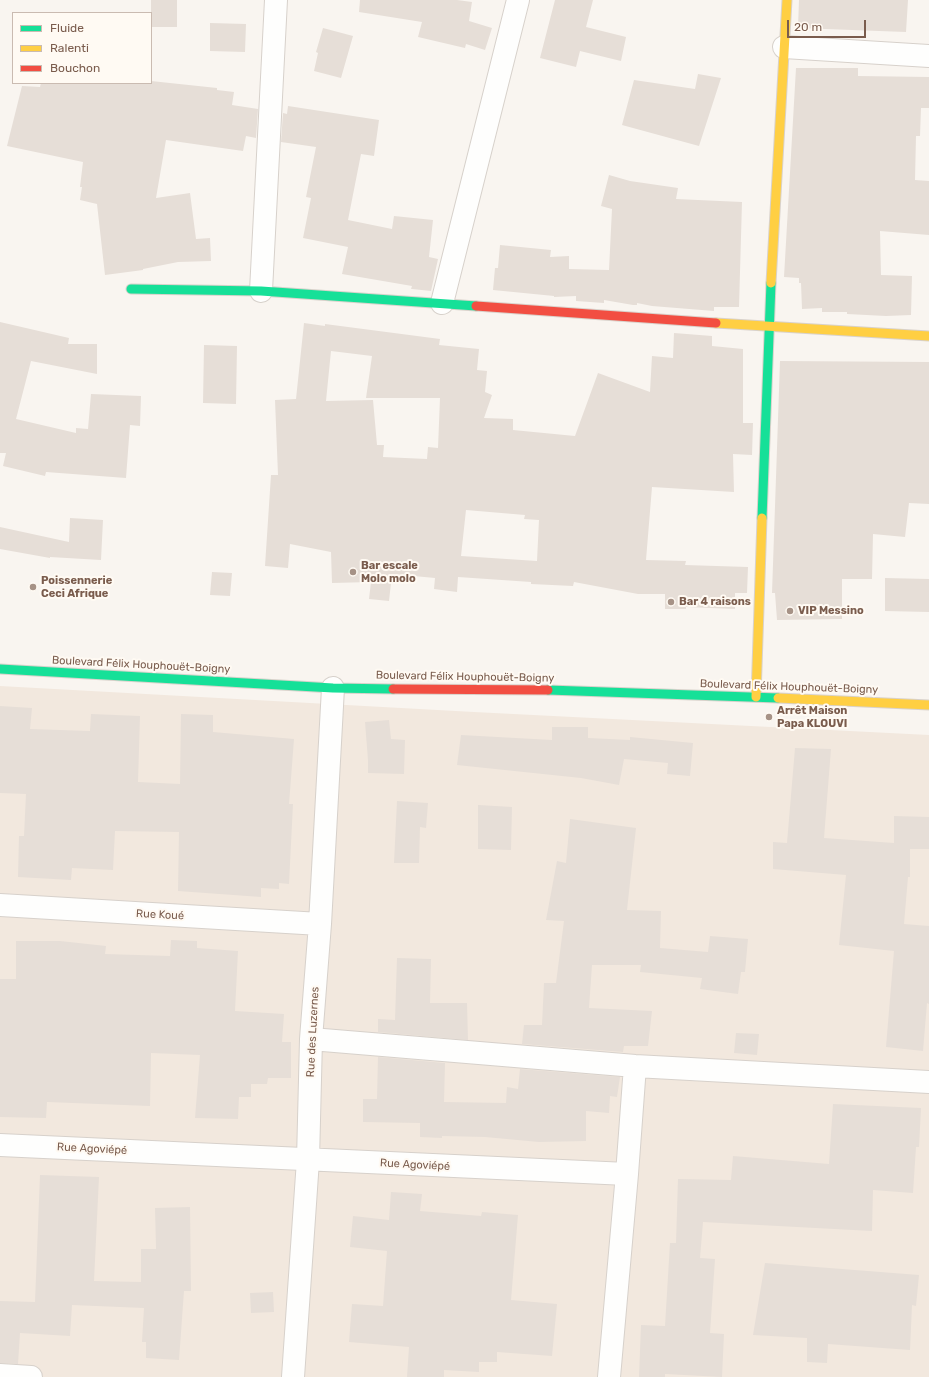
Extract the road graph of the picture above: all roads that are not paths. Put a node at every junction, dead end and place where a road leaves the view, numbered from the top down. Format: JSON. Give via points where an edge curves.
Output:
{"nodes":[{"id":1,"x":276,"y":0,"type":"edge"},
{"id":2,"x":518,"y":0,"type":"edge"},
{"id":3,"x":787,"y":0,"type":"edge"},
{"id":4,"x":784,"y":47,"type":"junction"},
{"id":5,"x":929,"y":56,"type":"edge"},
{"id":6,"x":131,"y":289,"type":"dead end"},
{"id":7,"x":261,"y":291,"type":"junction"},
{"id":8,"x":442,"y":303,"type":"junction"},
{"id":9,"x":769,"y":327,"type":"junction"},
{"id":10,"x":929,"y":336,"type":"edge"},
{"id":11,"x":0,"y":669,"type":"edge"},
{"id":12,"x":333,"y":688,"type":"junction"},
{"id":13,"x":756,"y":697,"type":"junction"},
{"id":14,"x":929,"y":705,"type":"edge"},
{"id":15,"x":0,"y":906,"type":"edge"},
{"id":16,"x":320,"y":924,"type":"junction"},
{"id":17,"x":311,"y":1039,"type":"junction"},
{"id":18,"x":635,"y":1066,"type":"junction"},
{"id":19,"x":929,"y":1082,"type":"edge"},
{"id":20,"x":0,"y":1145,"type":"edge"},
{"id":21,"x":308,"y":1160,"type":"junction"},
{"id":22,"x":627,"y":1174,"type":"junction"},
{"id":23,"x":0,"y":1375,"type":"edge"},
{"id":24,"x":31,"y":1377,"type":"edge"},
{"id":25,"x":293,"y":1377,"type":"edge"},
{"id":26,"x":609,"y":1377,"type":"edge"}],
"edges":[{"from":1,"to":7,"type":"street"},
{"from":2,"to":8,"type":"street"},
{"from":3,"to":4,"type":"street"},
{"from":4,"to":5,"type":"street"},
{"from":4,"to":9,"type":"street"},
{"from":6,"to":7,"type":"street"},
{"from":7,"to":8,"type":"street"},
{"from":8,"to":9,"type":"street"},
{"from":9,"to":10,"type":"street"},
{"from":9,"to":13,"type":"street"},
{"from":11,"to":12,"type":"street","name":"Boulevard Félix Houphouët-Boigny"},
{"from":12,"to":13,"type":"street","name":"Boulevard Félix Houphouët-Boigny","via":[[544,690]]},
{"from":12,"to":16,"type":"street","name":"Rue des Luzernes"},
{"from":13,"to":14,"type":"street","name":"Boulevard Félix Houphouët-Boigny"},
{"from":15,"to":16,"type":"street","name":"Rue Koué"},
{"from":16,"to":17,"type":"street","name":"Rue des Luzernes"},
{"from":17,"to":18,"type":"street"},
{"from":17,"to":21,"type":"street","name":"Rue des Luzernes"},
{"from":18,"to":19,"type":"street"},
{"from":18,"to":22,"type":"street"},
{"from":20,"to":21,"type":"street","name":"Rue Agoviépé"},
{"from":21,"to":22,"type":"street","name":"Rue Agoviépé"},
{"from":21,"to":25,"type":"street","name":"Rue des Luzernes"},
{"from":22,"to":26,"type":"street"},
{"from":23,"to":24,"type":"street"}]}
